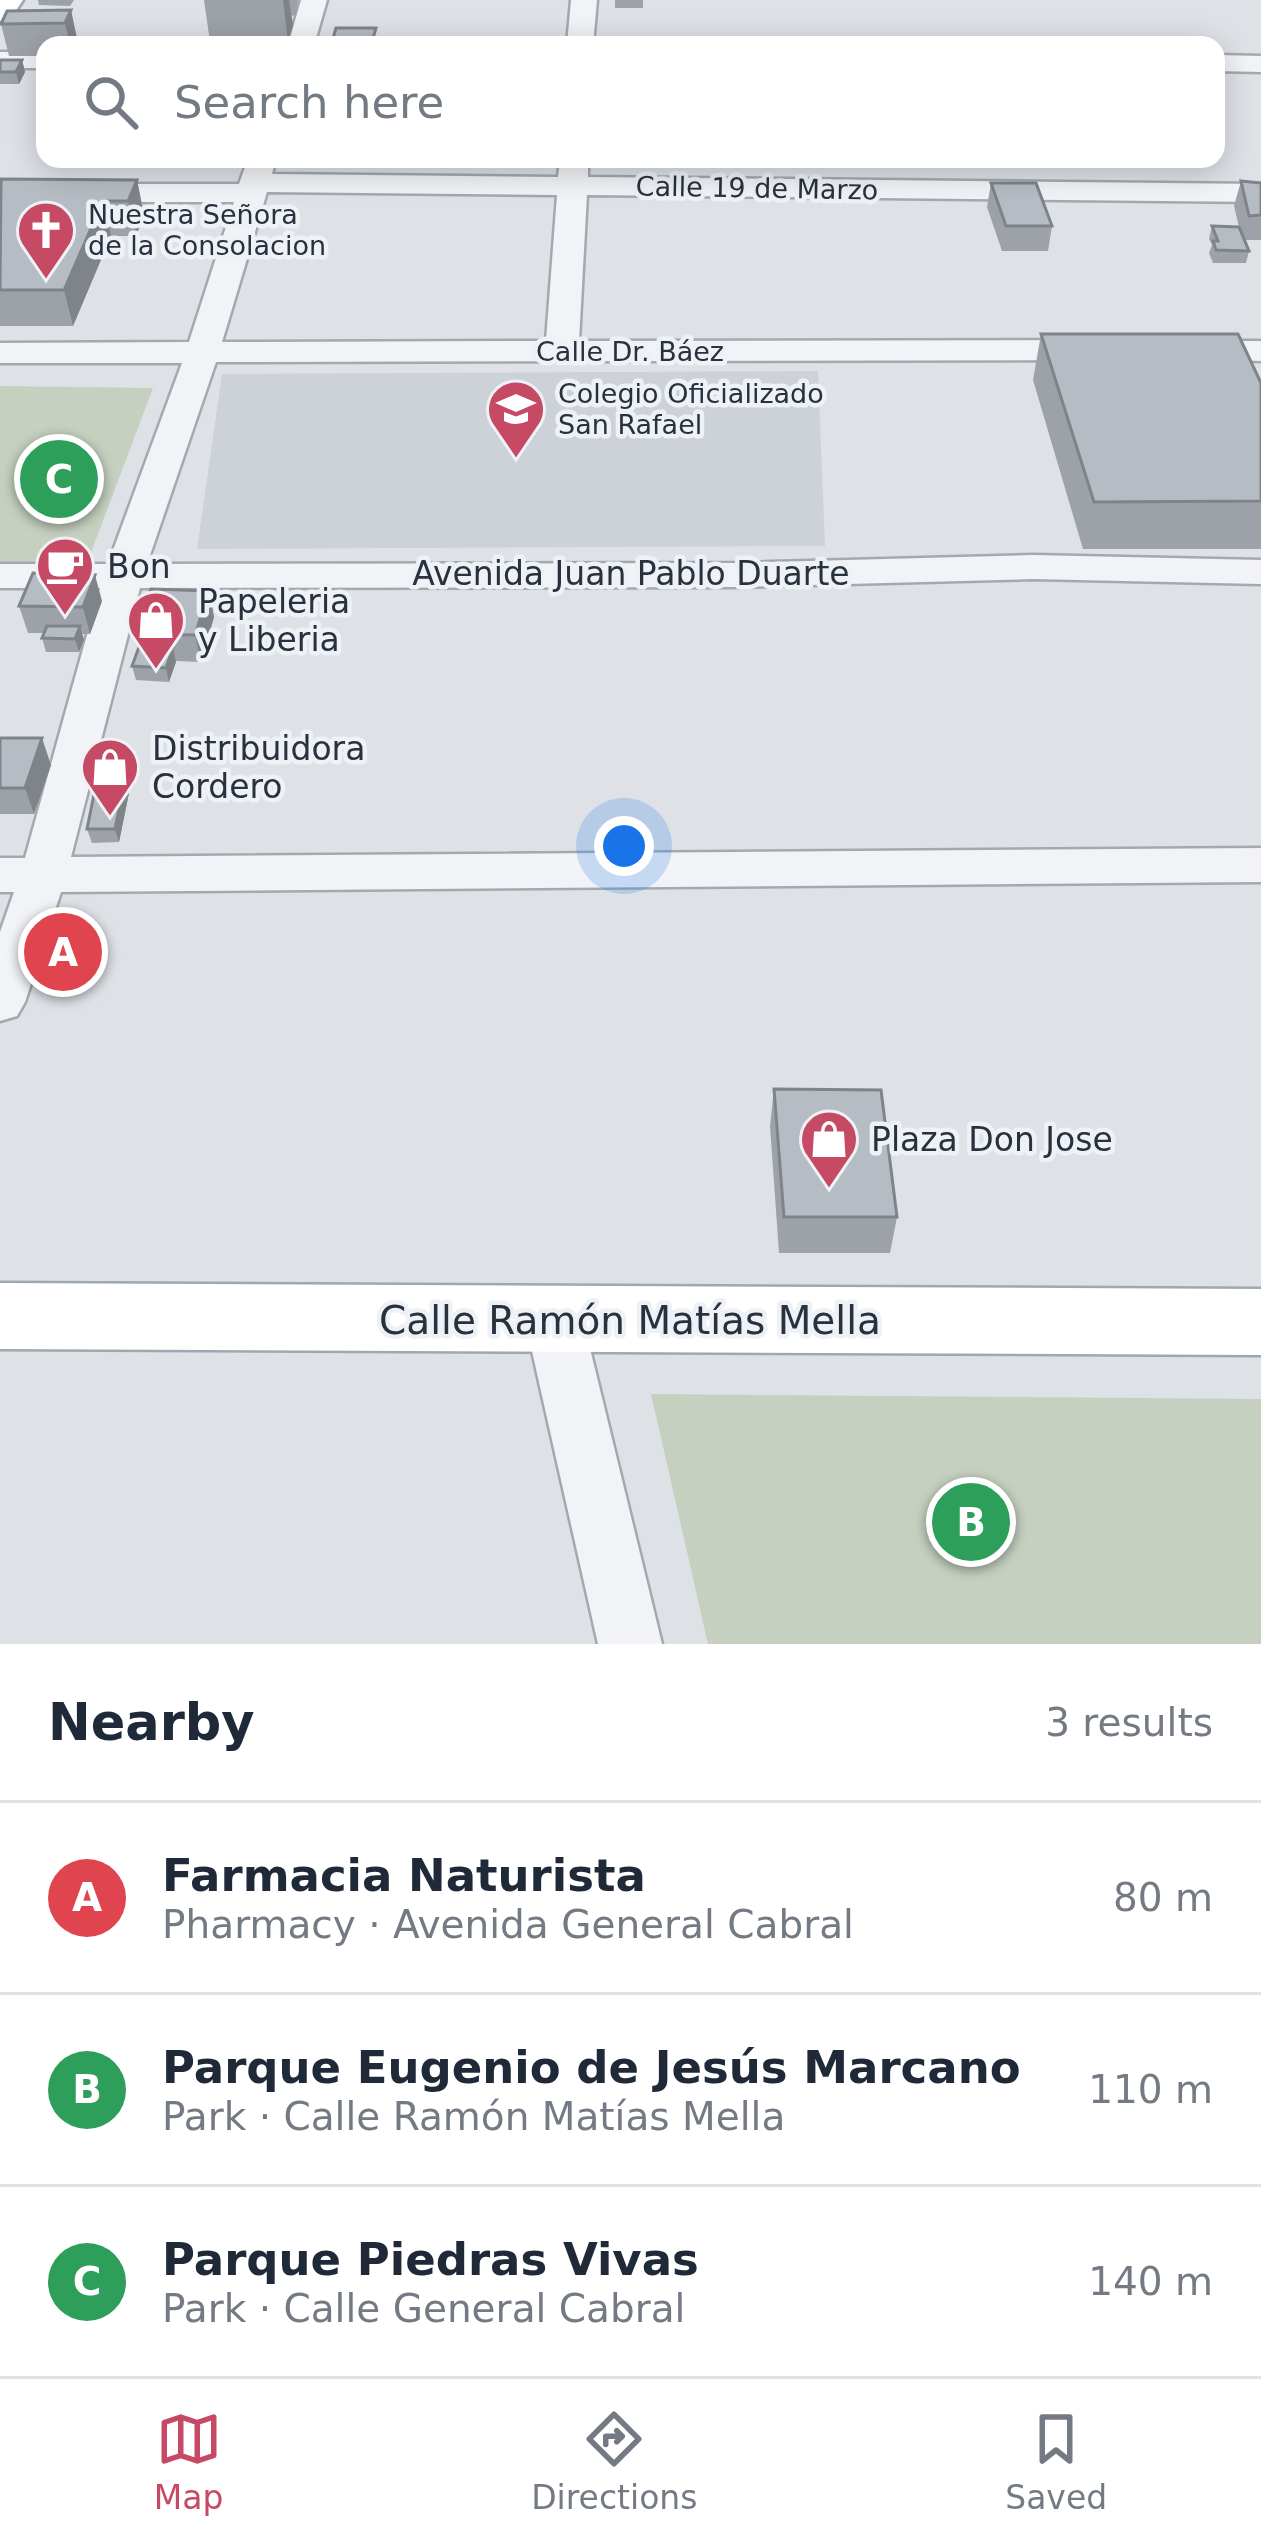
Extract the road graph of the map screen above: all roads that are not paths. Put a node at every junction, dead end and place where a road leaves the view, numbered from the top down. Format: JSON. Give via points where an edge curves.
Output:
{"nodes":[{"id":1,"x":7,"y":0,"type":"edge"},
{"id":2,"x":314,"y":0,"type":"edge"},
{"id":3,"x":584,"y":0,"type":"edge"},
{"id":4,"x":0,"y":11,"type":"edge"},
{"id":5,"x":304,"y":36,"type":"edge"},
{"id":6,"x":581,"y":36,"type":"edge"},
{"id":7,"x":0,"y":60,"type":"edge"},
{"id":8,"x":36,"y":60,"type":"edge"},
{"id":9,"x":1225,"y":63,"type":"edge"},
{"id":10,"x":1261,"y":64,"type":"edge"},
{"id":11,"x":574,"y":173,"type":"edge"},
{"id":12,"x":255,"y":178,"type":"edge"},
{"id":13,"x":0,"y":193,"type":"edge"},
{"id":14,"x":1261,"y":193,"type":"edge"},
{"id":15,"x":562,"y":351,"type":"junction"},
{"id":16,"x":1261,"y":351,"type":"edge"},
{"id":17,"x":0,"y":353,"type":"edge"},
{"id":18,"x":201,"y":356,"type":"junction"},
{"id":19,"x":1261,"y":572,"type":"edge"},
{"id":20,"x":124,"y":573,"type":"junction"},
{"id":21,"x":0,"y":576,"type":"edge"},
{"id":22,"x":1261,"y":865,"type":"edge"},
{"id":23,"x":22,"y":875,"type":"edge"},
{"id":24,"x":0,"y":1002,"type":"edge"},
{"id":25,"x":0,"y":1316,"type":"edge"},
{"id":26,"x":554,"y":1320,"type":"junction"},
{"id":27,"x":1261,"y":1322,"type":"edge"},
{"id":28,"x":630,"y":1644,"type":"edge"}],
"edges":[{"from":1,"to":4,"type":"main road"},
{"from":2,"to":5,"type":"street"},
{"from":3,"to":6,"type":"street"},
{"from":7,"to":8,"type":"street"},
{"from":9,"to":10,"type":"street"},
{"from":11,"to":12,"type":"street","name":"Calle 19 de Marzo"},
{"from":11,"to":14,"type":"street","name":"Calle 19 de Marzo"},
{"from":11,"to":15,"type":"street"},
{"from":12,"to":13,"type":"street","name":"Calle 19 de Marzo"},
{"from":12,"to":18,"type":"street"},
{"from":15,"to":16,"type":"street","name":"Calle Dr. Báez"},
{"from":15,"to":18,"type":"street","name":"Calle Dr. Báez"},
{"from":17,"to":18,"type":"street","name":"Calle Dr. Báez"},
{"from":18,"to":20,"type":"street"},
{"from":19,"to":20,"type":"street","name":"Avenida Juan Pablo Duarte"},
{"from":20,"to":21,"type":"street","name":"Avenida Juan Pablo Duarte"},
{"from":20,"to":23,"type":"street"},
{"from":22,"to":23,"type":"street"},
{"from":23,"to":24,"type":"street"},
{"from":25,"to":26,"type":"main road","name":"Calle Ramón Matías Mella"},
{"from":26,"to":27,"type":"main road","name":"Calle Ramón Matías Mella"},
{"from":26,"to":28,"type":"street"}]}
